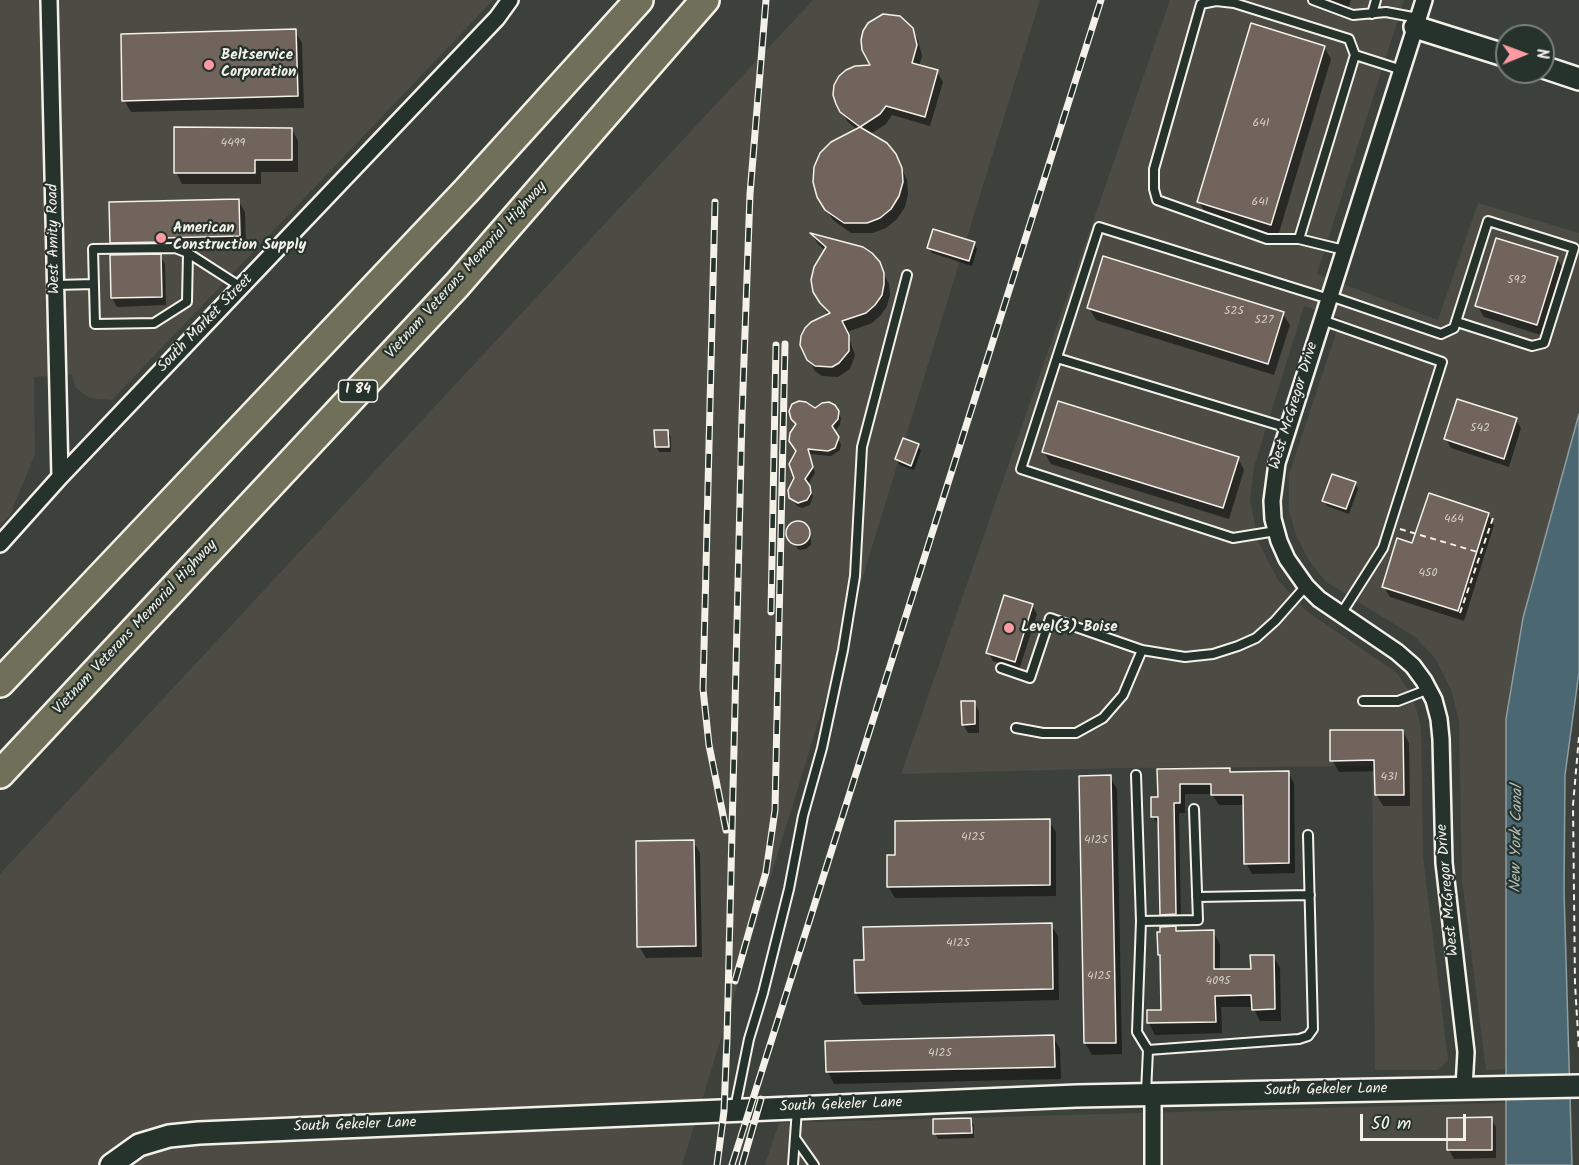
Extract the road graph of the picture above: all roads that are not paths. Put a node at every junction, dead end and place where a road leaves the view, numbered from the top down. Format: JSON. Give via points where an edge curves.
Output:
{"nodes":[{"id":1,"x":49,"y":0,"type":"edge"},
{"id":2,"x":510,"y":0,"type":"edge"},
{"id":3,"x":639,"y":0,"type":"edge"},
{"id":4,"x":705,"y":0,"type":"edge"},
{"id":5,"x":1313,"y":0,"type":"edge"},
{"id":6,"x":1376,"y":0,"type":"edge"},
{"id":7,"x":1424,"y":0,"type":"edge"},
{"id":8,"x":1372,"y":14,"type":"junction"},
{"id":9,"x":1417,"y":23,"type":"junction"},
{"id":10,"x":1495,"y":52,"type":"edge"},
{"id":11,"x":1355,"y":55,"type":"junction"},
{"id":12,"x":1402,"y":70,"type":"junction"},
{"id":13,"x":1555,"y":71,"type":"edge"},
{"id":14,"x":1579,"y":79,"type":"edge"},
{"id":15,"x":1299,"y":239,"type":"junction"},
{"id":16,"x":1344,"y":250,"type":"junction"},
{"id":17,"x":188,"y":253,"type":"junction"},
{"id":18,"x":907,"y":275,"type":"dead end"},
{"id":19,"x":94,"y":284,"type":"junction"},
{"id":20,"x":56,"y":285,"type":"junction"},
{"id":21,"x":241,"y":287,"type":"junction"},
{"id":22,"x":1329,"y":297,"type":"junction"},
{"id":23,"x":1322,"y":320,"type":"junction"},
{"id":24,"x":1456,"y":322,"type":"junction"},
{"id":25,"x":1057,"y":357,"type":"junction"},
{"id":26,"x":1287,"y":428,"type":"junction"},
{"id":27,"x":60,"y":477,"type":"junction"},
{"id":28,"x":1276,"y":531,"type":"junction"},
{"id":29,"x":0,"y":544,"type":"edge"},
{"id":30,"x":1306,"y":586,"type":"junction"},
{"id":31,"x":1341,"y":614,"type":"junction"},
{"id":32,"x":1142,"y":650,"type":"junction"},
{"id":33,"x":1001,"y":668,"type":"dead end"},
{"id":34,"x":0,"y":683,"type":"edge"},
{"id":35,"x":1429,"y":689,"type":"junction"},
{"id":36,"x":1363,"y":701,"type":"dead end"},
{"id":37,"x":1016,"y":728,"type":"dead end"},
{"id":38,"x":0,"y":774,"type":"edge"},
{"id":39,"x":1136,"y":775,"type":"dead end"},
{"id":40,"x":1194,"y":809,"type":"dead end"},
{"id":41,"x":1308,"y":835,"type":"dead end"},
{"id":42,"x":1310,"y":895,"type":"junction"},
{"id":43,"x":1197,"y":897,"type":"junction"},
{"id":44,"x":1141,"y":921,"type":"junction"},
{"id":45,"x":1148,"y":1050,"type":"junction"},
{"id":46,"x":1579,"y":1086,"type":"edge"},
{"id":47,"x":1464,"y":1088,"type":"junction"},
{"id":48,"x":1149,"y":1094,"type":"junction"},
{"id":49,"x":797,"y":1108,"type":"junction"},
{"id":50,"x":735,"y":1110,"type":"junction"},
{"id":51,"x":795,"y":1138,"type":"junction"},
{"id":52,"x":111,"y":1165,"type":"edge"},
{"id":53,"x":793,"y":1165,"type":"edge"},
{"id":54,"x":814,"y":1165,"type":"edge"},
{"id":55,"x":1153,"y":1165,"type":"edge"}],
"edges":[{"from":1,"to":20,"type":"street","name":"West Amity Road"},
{"from":2,"to":21,"type":"street","name":"South Market Street"},
{"from":3,"to":34,"type":"highway","via":[[467,190]]},
{"from":4,"to":38,"type":"highway","name":"Vietnam Veterans Memorial Highway","number":"I 84","via":[[457,285]]},
{"from":5,"to":8,"type":"lane","via":[[1353,15]]},
{"from":6,"to":8,"type":"lane"},
{"from":7,"to":9,"type":"street","name":"West McGregor Drive"},
{"from":8,"to":9,"type":"lane","via":[[1386,12]]},
{"from":9,"to":10,"type":"street"},
{"from":9,"to":12,"type":"street","name":"West McGregor Drive"},
{"from":11,"to":12,"type":"lane"},
{"from":11,"to":15,"type":"lane"},
{"from":11,"to":15,"type":"lane","via":[[1349,39],[1234,3],[1201,4],[1154,169],[1157,200],[1267,239]]},
{"from":12,"to":16,"type":"street","name":"West McGregor Drive"},
{"from":13,"to":14,"type":"street"},
{"from":15,"to":16,"type":"lane"},
{"from":16,"to":22,"type":"street","name":"West McGregor Drive"},
{"from":17,"to":19,"type":"lane","via":[[175,248],[93,249]]},
{"from":17,"to":19,"type":"lane","via":[[187,302],[154,323],[95,324]]},
{"from":17,"to":21,"type":"lane"},
{"from":18,"to":50,"type":"lane","via":[[862,447],[855,576],[843,650]]},
{"from":19,"to":20,"type":"lane"},
{"from":20,"to":27,"type":"street","name":"West Amity Road"},
{"from":21,"to":27,"type":"street","name":"South Market Street"},
{"from":22,"to":23,"type":"street","name":"West McGregor Drive"},
{"from":22,"to":24,"type":"lane","via":[[1441,334],[1454,328]]},
{"from":22,"to":25,"type":"lane","via":[[1099,227]]},
{"from":23,"to":26,"type":"street","name":"West McGregor Drive"},
{"from":23,"to":31,"type":"lane","via":[[1442,362],[1383,548]]},
{"from":24,"to":24,"type":"lane","via":[[1488,221],[1574,248],[1544,343],[1532,346]]},
{"from":25,"to":26,"type":"lane"},
{"from":25,"to":28,"type":"lane","via":[[1021,469],[1233,538]]},
{"from":26,"to":28,"type":"street","name":"West McGregor Drive","via":[[1273,480]]},
{"from":27,"to":29,"type":"street","name":"South Market Street"},
{"from":28,"to":30,"type":"street","name":"West McGregor Drive","via":[[1287,559]]},
{"from":30,"to":31,"type":"street","name":"West McGregor Drive"},
{"from":30,"to":32,"type":"lane","via":[[1256,638],[1238,646],[1185,657]]},
{"from":31,"to":35,"type":"street","name":"West McGregor Drive","via":[[1397,652]]},
{"from":32,"to":33,"type":"lane","via":[[1050,618],[1030,678]]},
{"from":32,"to":37,"type":"lane","via":[[1123,694],[1103,718],[1076,733]]},
{"from":35,"to":36,"type":"lane","via":[[1398,701]]},
{"from":35,"to":47,"type":"street","name":"West McGregor Drive","via":[[1442,739],[1444,864],[1466,1052]]},
{"from":39,"to":44,"type":"lane"},
{"from":40,"to":43,"type":"lane"},
{"from":41,"to":42,"type":"lane"},
{"from":42,"to":43,"type":"lane"},
{"from":42,"to":45,"type":"lane","via":[[1313,1029],[1308,1036]]},
{"from":43,"to":44,"type":"lane","via":[[1198,920]]},
{"from":44,"to":45,"type":"lane","via":[[1137,1032]]},
{"from":45,"to":48,"type":"lane"},
{"from":46,"to":47,"type":"street","name":"South Gekeler Lane"},
{"from":47,"to":48,"type":"street","name":"South Gekeler Lane"},
{"from":48,"to":49,"type":"street","name":"South Gekeler Lane"},
{"from":48,"to":55,"type":"street"},
{"from":49,"to":50,"type":"street","name":"South Gekeler Lane"},
{"from":49,"to":51,"type":"lane"},
{"from":50,"to":52,"type":"street","name":"South Gekeler Lane","via":[[199,1132],[139,1145]]},
{"from":51,"to":53,"type":"lane"},
{"from":51,"to":54,"type":"lane"}]}
